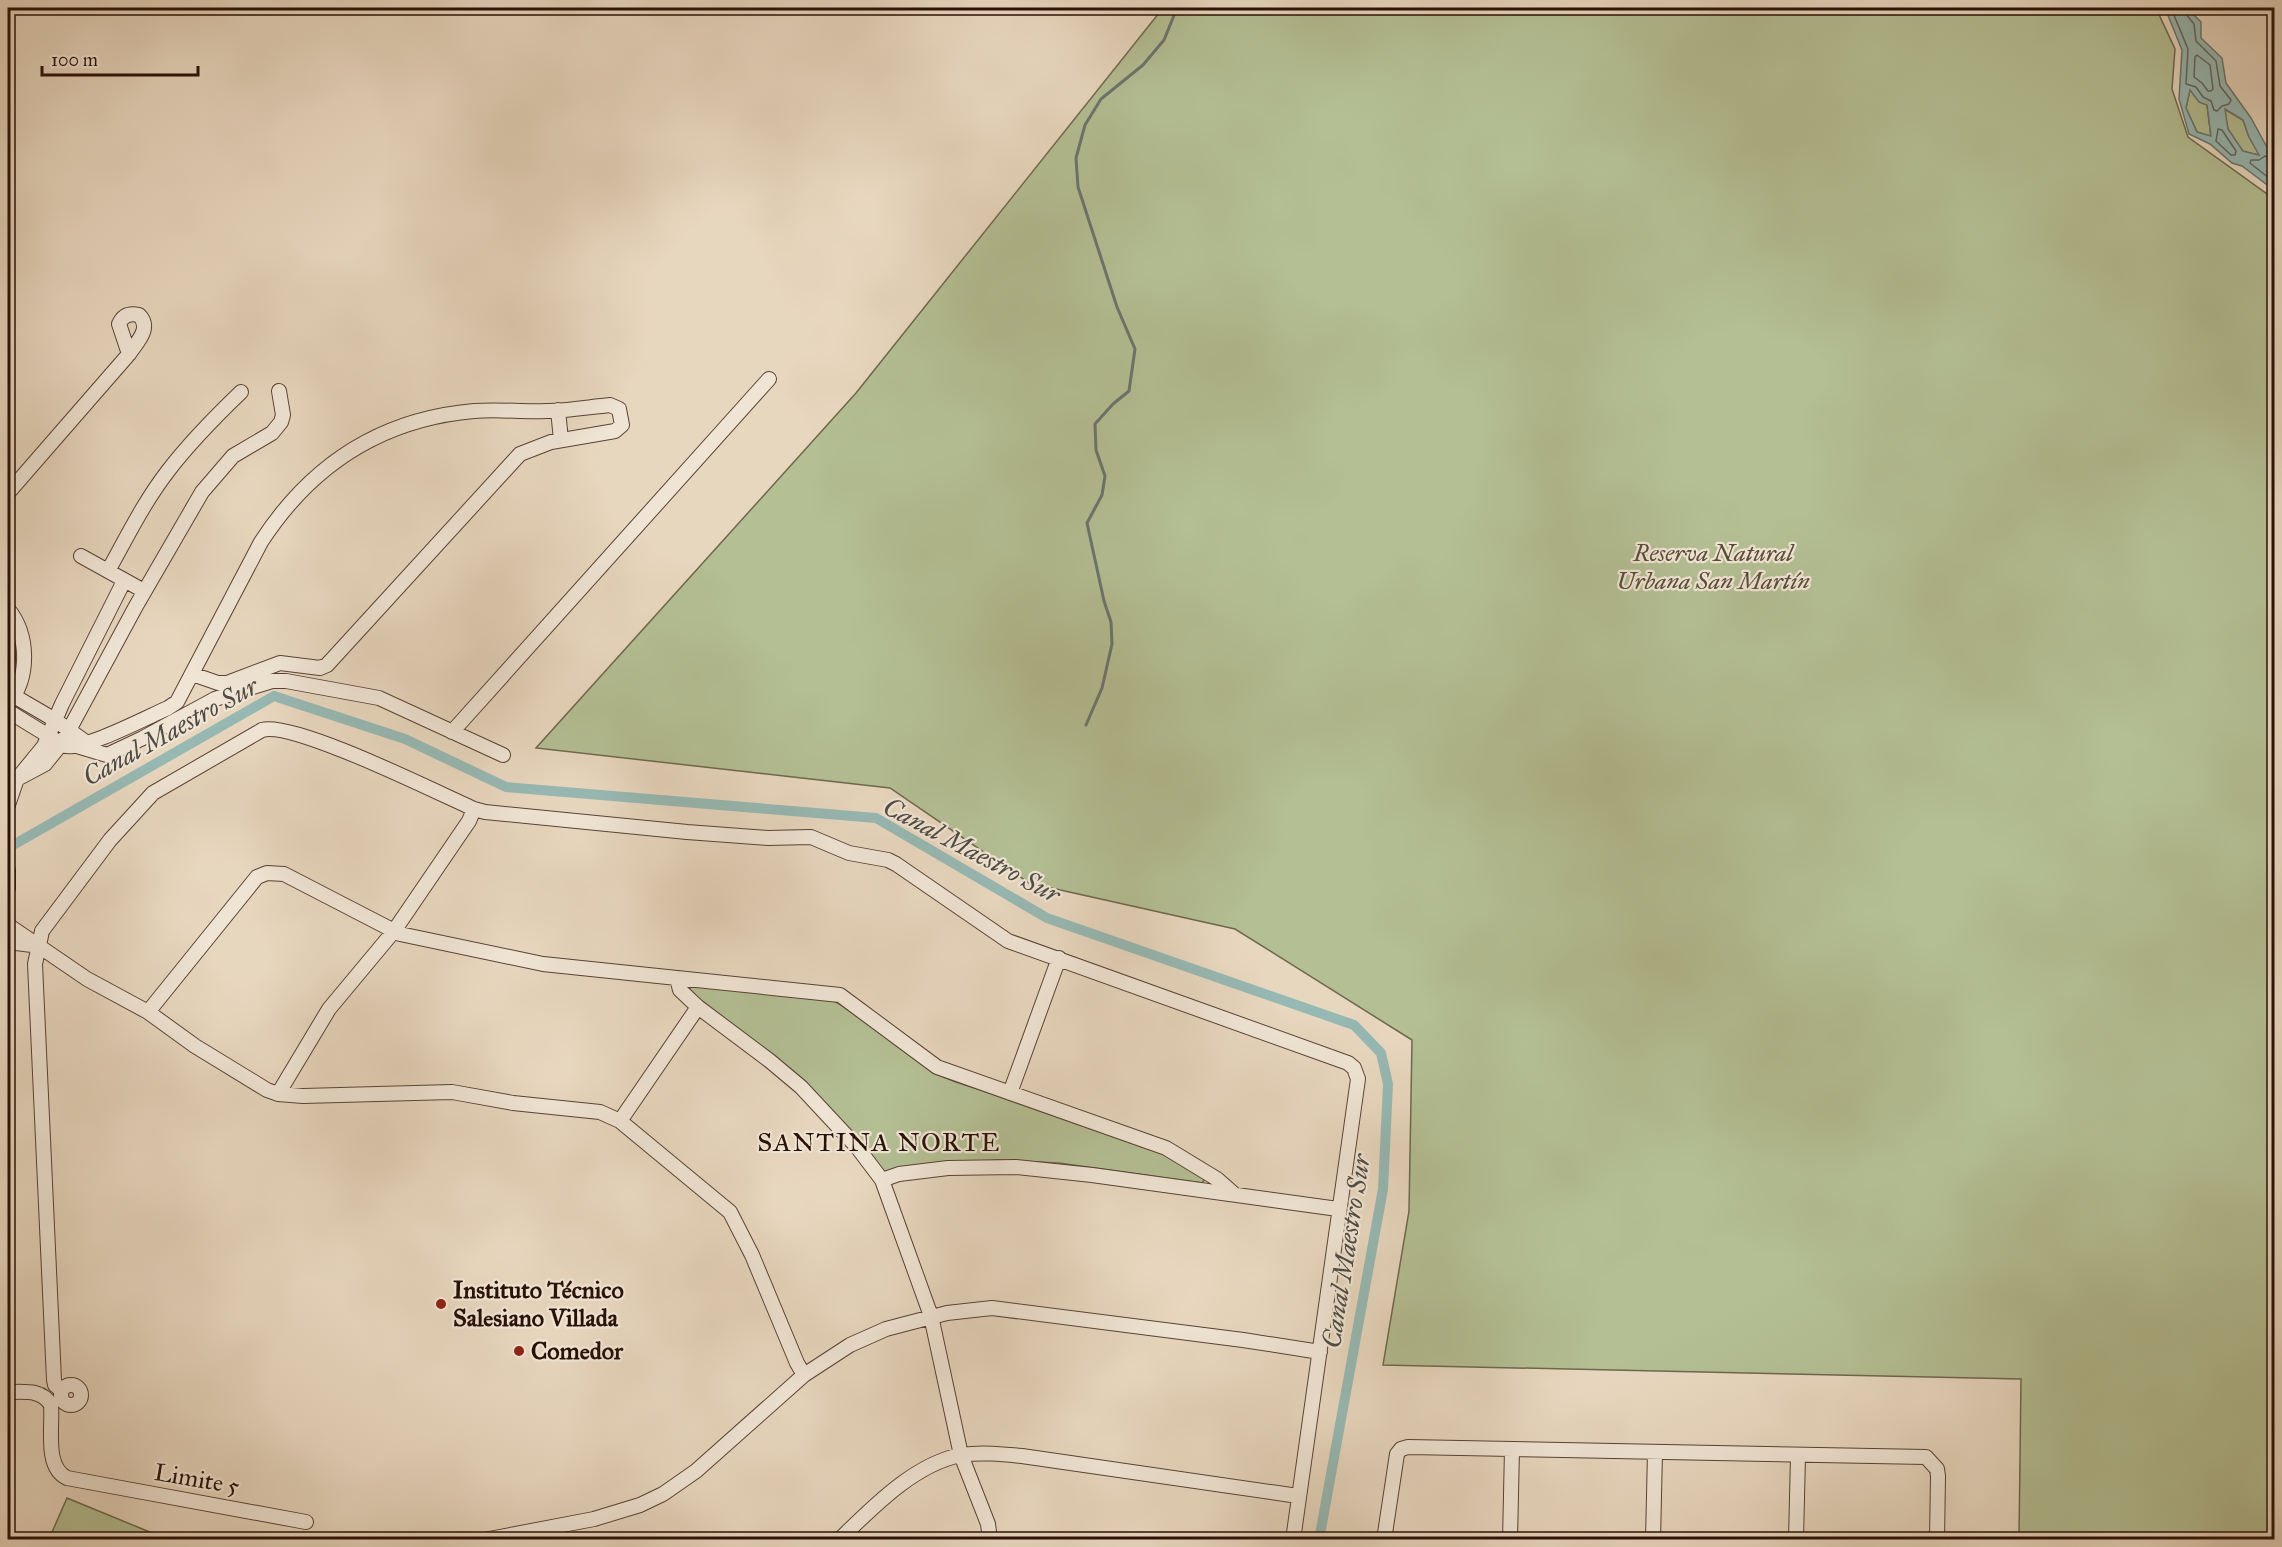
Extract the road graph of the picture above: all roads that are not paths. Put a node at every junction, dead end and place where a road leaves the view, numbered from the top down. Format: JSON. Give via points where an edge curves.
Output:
{"nodes":[{"id":1,"x":129,"y":354,"type":"dead end"},
{"id":2,"x":769,"y":380,"type":"dead end"},
{"id":3,"x":279,"y":391,"type":"dead end"},
{"id":4,"x":241,"y":392,"type":"dead end"},
{"id":5,"x":558,"y":410,"type":"junction"},
{"id":6,"x":561,"y":440,"type":"junction"},
{"id":7,"x":8,"y":493,"type":"edge"},
{"id":8,"x":81,"y":556,"type":"dead end"},
{"id":9,"x":108,"y":571,"type":"junction"},
{"id":10,"x":124,"y":581,"type":"junction"},
{"id":11,"x":144,"y":591,"type":"junction"},
{"id":12,"x":8,"y":609,"type":"edge"},
{"id":13,"x":192,"y":674,"type":"junction"},
{"id":14,"x":11,"y":700,"type":"edge"},
{"id":15,"x":8,"y":711,"type":"edge"},
{"id":16,"x":55,"y":720,"type":"junction"},
{"id":17,"x":69,"y":730,"type":"junction"},
{"id":18,"x":452,"y":732,"type":"junction"},
{"id":19,"x":49,"y":735,"type":"junction"},
{"id":20,"x":62,"y":744,"type":"junction"},
{"id":21,"x":82,"y":745,"type":"junction"},
{"id":22,"x":503,"y":755,"type":"dead end"},
{"id":23,"x":17,"y":779,"type":"junction"},
{"id":24,"x":8,"y":805,"type":"edge"},
{"id":25,"x":474,"y":809,"type":"junction"},
{"id":26,"x":8,"y":870,"type":"edge"},
{"id":27,"x":8,"y":888,"type":"edge"},
{"id":28,"x":394,"y":931,"type":"junction"},
{"id":29,"x":9,"y":934,"type":"edge"},
{"id":30,"x":37,"y":945,"type":"junction"},
{"id":31,"x":1059,"y":958,"type":"junction"},
{"id":32,"x":677,"y":978,"type":"junction"},
{"id":33,"x":698,"y":1007,"type":"junction"},
{"id":34,"x":148,"y":1012,"type":"junction"},
{"id":35,"x":278,"y":1094,"type":"junction"},
{"id":36,"x":1010,"y":1094,"type":"junction"},
{"id":37,"x":620,"y":1121,"type":"junction"},
{"id":38,"x":882,"y":1180,"type":"junction"},
{"id":39,"x":1233,"y":1194,"type":"junction"},
{"id":40,"x":1338,"y":1209,"type":"junction"},
{"id":41,"x":931,"y":1316,"type":"junction"},
{"id":42,"x":1320,"y":1352,"type":"junction"},
{"id":43,"x":804,"y":1375,"type":"junction"},
{"id":44,"x":62,"y":1391,"type":"dead end"},
{"id":45,"x":8,"y":1392,"type":"edge"},
{"id":46,"x":1512,"y":1449,"type":"junction"},
{"id":47,"x":1655,"y":1452,"type":"junction"},
{"id":48,"x":961,"y":1455,"type":"junction"},
{"id":49,"x":1798,"y":1456,"type":"junction"},
{"id":50,"x":1298,"y":1496,"type":"junction"},
{"id":51,"x":306,"y":1522,"type":"dead end"},
{"id":52,"x":484,"y":1539,"type":"edge"},
{"id":53,"x":839,"y":1539,"type":"edge"},
{"id":54,"x":990,"y":1539,"type":"edge"},
{"id":55,"x":1293,"y":1539,"type":"edge"},
{"id":56,"x":1384,"y":1539,"type":"edge"},
{"id":57,"x":1510,"y":1539,"type":"edge"},
{"id":58,"x":1653,"y":1539,"type":"edge"},
{"id":59,"x":1796,"y":1539,"type":"edge"},
{"id":60,"x":1937,"y":1539,"type":"edge"}],
"edges":[{"from":1,"to":7,"type":"street"},
{"from":2,"to":18,"type":"street"},
{"from":3,"to":11,"type":"street","via":[[281,422],[272,433],[233,456],[202,492]]},
{"from":4,"to":9,"type":"street","via":[[167,472]]},
{"from":5,"to":6,"type":"street"},
{"from":5,"to":6,"type":"street","via":[[610,405],[619,409],[622,420],[615,430]]},
{"from":5,"to":13,"type":"street","via":[[481,410],[434,417],[390,431],[325,468],[285,507],[261,542]]},
{"from":6,"to":13,"type":"street","via":[[527,450],[509,464],[327,665],[320,668],[280,663],[227,683]]},
{"from":8,"to":9,"type":"street"},
{"from":9,"to":10,"type":"street"},
{"from":10,"to":11,"type":"street"},
{"from":10,"to":16,"type":"street"},
{"from":11,"to":17,"type":"street"},
{"from":12,"to":14,"type":"street","via":[[18,626],[24,652],[20,682]]},
{"from":13,"to":21,"type":"street","via":[[181,696],[168,708]]},
{"from":14,"to":16,"type":"street"},
{"from":15,"to":19,"type":"street"},
{"from":16,"to":17,"type":"street"},
{"from":16,"to":19,"type":"street"},
{"from":17,"to":20,"type":"street"},
{"from":17,"to":21,"type":"street"},
{"from":18,"to":21,"type":"street","via":[[379,698],[307,683],[272,681],[215,699],[107,754]]},
{"from":18,"to":22,"type":"street"},
{"from":19,"to":20,"type":"street"},
{"from":19,"to":23,"type":"street","via":[[39,754]]},
{"from":20,"to":21,"type":"street"},
{"from":20,"to":23,"type":"street","via":[[45,764]]},
{"from":23,"to":24,"type":"street"},
{"from":25,"to":28,"type":"street"},
{"from":25,"to":30,"type":"street","via":[[325,743],[269,728],[145,800],[74,887],[42,931]]},
{"from":25,"to":31,"type":"street","via":[[687,832],[768,838],[807,835],[849,853],[888,860],[1003,938]]},
{"from":26,"to":27,"type":"street"},
{"from":28,"to":32,"type":"street","via":[[543,964]]},
{"from":28,"to":34,"type":"street","via":[[284,874],[260,875]]},
{"from":28,"to":35,"type":"street","via":[[329,1009]]},
{"from":29,"to":30,"type":"street"},
{"from":30,"to":34,"type":"street","via":[[87,979]]},
{"from":30,"to":44,"type":"street","via":[[54,1385]]},
{"from":31,"to":36,"type":"street"},
{"from":31,"to":40,"type":"street","via":[[1354,1068],[1358,1079]]},
{"from":32,"to":33,"type":"street","via":[[680,990]]},
{"from":32,"to":36,"type":"street","via":[[836,993],[930,1062]]},
{"from":33,"to":37,"type":"street"},
{"from":33,"to":38,"type":"street","via":[[786,1074],[831,1118]]},
{"from":34,"to":35,"type":"street","via":[[195,1046]]},
{"from":35,"to":37,"type":"street","via":[[452,1092],[600,1112]]},
{"from":36,"to":39,"type":"street","via":[[1166,1148],[1217,1179]]},
{"from":37,"to":43,"type":"street","via":[[730,1212]]},
{"from":38,"to":39,"type":"street","via":[[948,1168],[1016,1167]]},
{"from":38,"to":41,"type":"street"},
{"from":39,"to":40,"type":"street"},
{"from":40,"to":42,"type":"street"},
{"from":41,"to":42,"type":"street","via":[[971,1309],[1010,1309]]},
{"from":41,"to":43,"type":"street","via":[[865,1337]]},
{"from":41,"to":48,"type":"street"},
{"from":42,"to":50,"type":"street"},
{"from":43,"to":52,"type":"street","via":[[696,1471],[663,1494],[594,1519]]},
{"from":45,"to":51,"type":"street","name":"Limite 5","via":[[40,1394],[48,1400],[53,1458],[60,1475]]},
{"from":46,"to":47,"type":"street"},
{"from":46,"to":56,"type":"street","via":[[1401,1449],[1397,1454]]},
{"from":46,"to":57,"type":"street"},
{"from":47,"to":49,"type":"street"},
{"from":47,"to":58,"type":"street"},
{"from":48,"to":50,"type":"street","via":[[1022,1456]]},
{"from":48,"to":53,"type":"street","via":[[934,1465],[901,1485]]},
{"from":48,"to":54,"type":"street","via":[[988,1524]]},
{"from":49,"to":59,"type":"street"},
{"from":49,"to":60,"type":"street","via":[[1926,1457],[1938,1476]]},
{"from":50,"to":55,"type":"street"}]}
